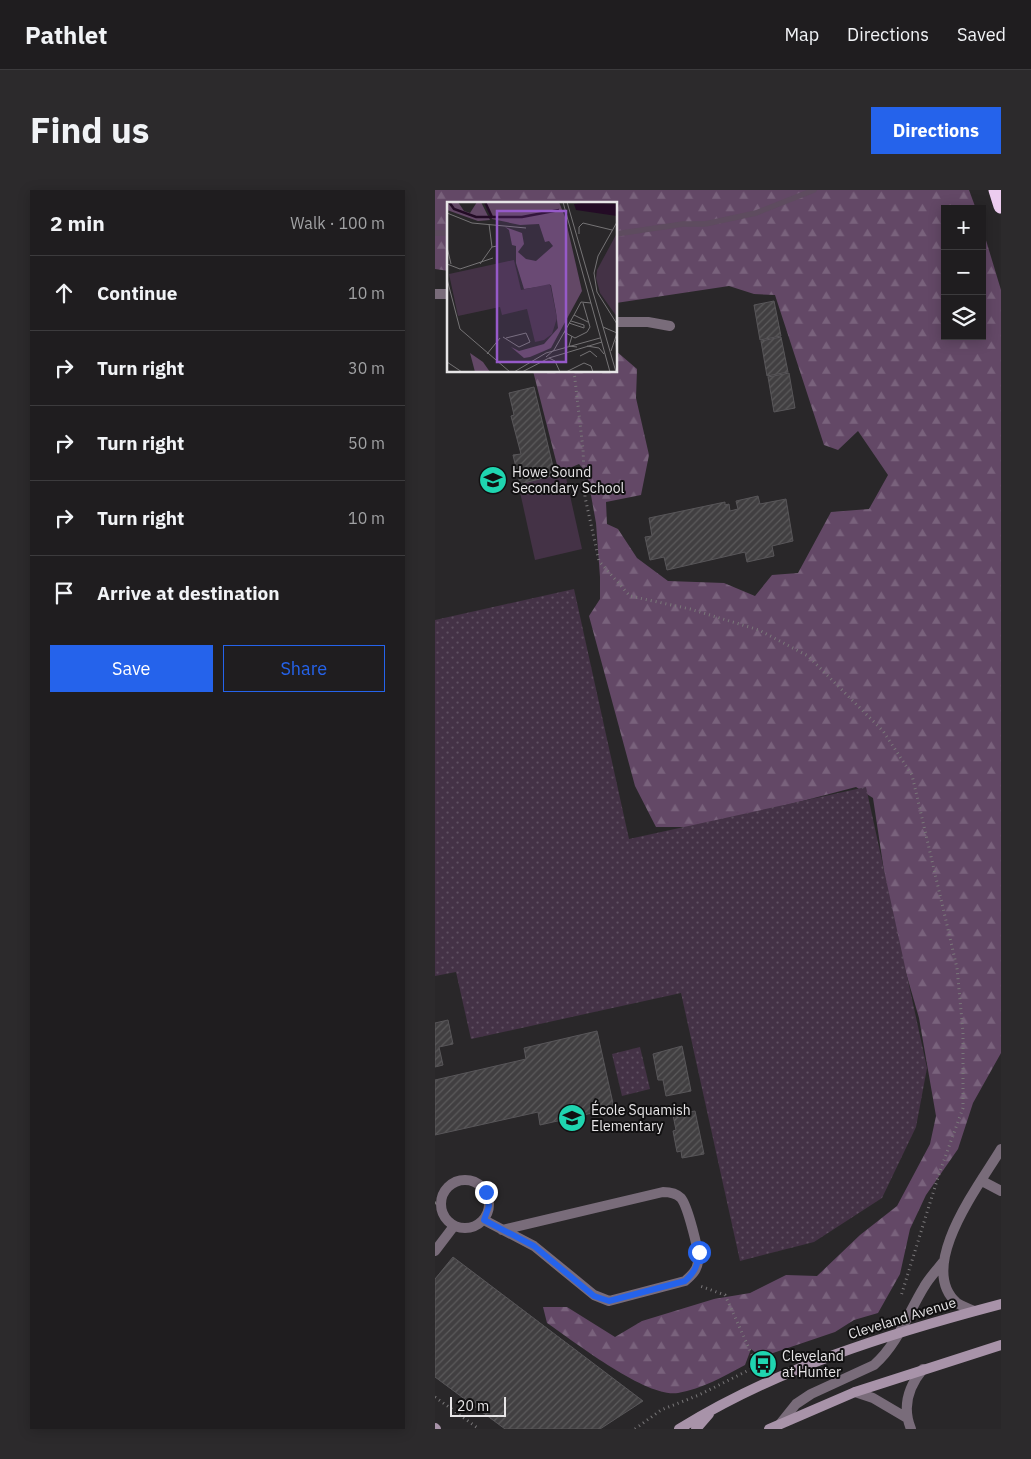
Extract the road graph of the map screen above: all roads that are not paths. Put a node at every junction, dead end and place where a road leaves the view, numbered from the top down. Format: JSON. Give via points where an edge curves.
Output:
{"nodes":[{"id":1,"x":996,"y":190,"type":"edge"},
{"id":2,"x":1001,"y":206,"type":"edge"},
{"id":3,"x":617,"y":322,"type":"edge"},
{"id":4,"x":670,"y":326,"type":"dead end"},
{"id":5,"x":1001,"y":1149,"type":"edge"},
{"id":6,"x":982,"y":1181,"type":"junction"},
{"id":7,"x":1001,"y":1192,"type":"edge"},
{"id":8,"x":438,"y":1203,"type":"edge"},
{"id":9,"x":484,"y":1220,"type":"junction"},
{"id":10,"x":454,"y":1226,"type":"junction"},
{"id":11,"x":502,"y":1230,"type":"junction"},
{"id":12,"x":435,"y":1252,"type":"edge"},
{"id":13,"x":943,"y":1262,"type":"junction"},
{"id":14,"x":1001,"y":1304,"type":"edge"},
{"id":15,"x":974,"y":1311,"type":"junction"},
{"id":16,"x":901,"y":1332,"type":"junction"},
{"id":17,"x":1001,"y":1345,"type":"edge"},
{"id":18,"x":923,"y":1369,"type":"junction"},
{"id":19,"x":855,"y":1392,"type":"junction"},
{"id":20,"x":717,"y":1406,"type":"junction"},
{"id":21,"x":907,"y":1418,"type":"junction"},
{"id":22,"x":779,"y":1424,"type":"junction"},
{"id":23,"x":679,"y":1429,"type":"edge"},
{"id":24,"x":697,"y":1429,"type":"edge"},
{"id":25,"x":769,"y":1429,"type":"edge"},
{"id":26,"x":911,"y":1429,"type":"edge"}],
"edges":[{"from":1,"to":2,"type":"highway"},
{"from":3,"to":4,"type":"street"},
{"from":5,"to":6,"type":"street"},
{"from":6,"to":7,"type":"street"},
{"from":6,"to":13,"type":"street","via":[[952,1232]]},
{"from":8,"to":9,"type":"street","via":[[453,1183],[460,1180],[475,1182],[489,1199],[488,1214]]},
{"from":8,"to":10,"type":"street","via":[[443,1216]]},
{"from":9,"to":10,"type":"street","via":[[470,1228]]},
{"from":9,"to":11,"type":"street"},
{"from":10,"to":12,"type":"street"},
{"from":11,"to":11,"type":"street","via":[[671,1192],[683,1201],[699,1252],[698,1262],[694,1273],[685,1281],[609,1301],[594,1296],[534,1246]]},
{"from":13,"to":15,"type":"street","via":[[947,1288],[957,1303]]},
{"from":13,"to":16,"type":"street","via":[[925,1286]]},
{"from":14,"to":15,"type":"street","name":"Cleveland Avenue"},
{"from":15,"to":16,"type":"street","name":"Cleveland Avenue"},
{"from":16,"to":20,"type":"street","name":"Cleveland Avenue","via":[[795,1369]]},
{"from":16,"to":22,"type":"street","via":[[874,1365],[811,1394],[796,1404]]},
{"from":17,"to":18,"type":"street"},
{"from":18,"to":19,"type":"street"},
{"from":18,"to":21,"type":"street","via":[[912,1382],[907,1398]]},
{"from":19,"to":21,"type":"street","via":[[873,1398]]},
{"from":19,"to":22,"type":"street"},
{"from":20,"to":23,"type":"street","name":"Cleveland Avenue"},
{"from":20,"to":24,"type":"street"},
{"from":21,"to":26,"type":"street"},
{"from":22,"to":25,"type":"street"}]}
